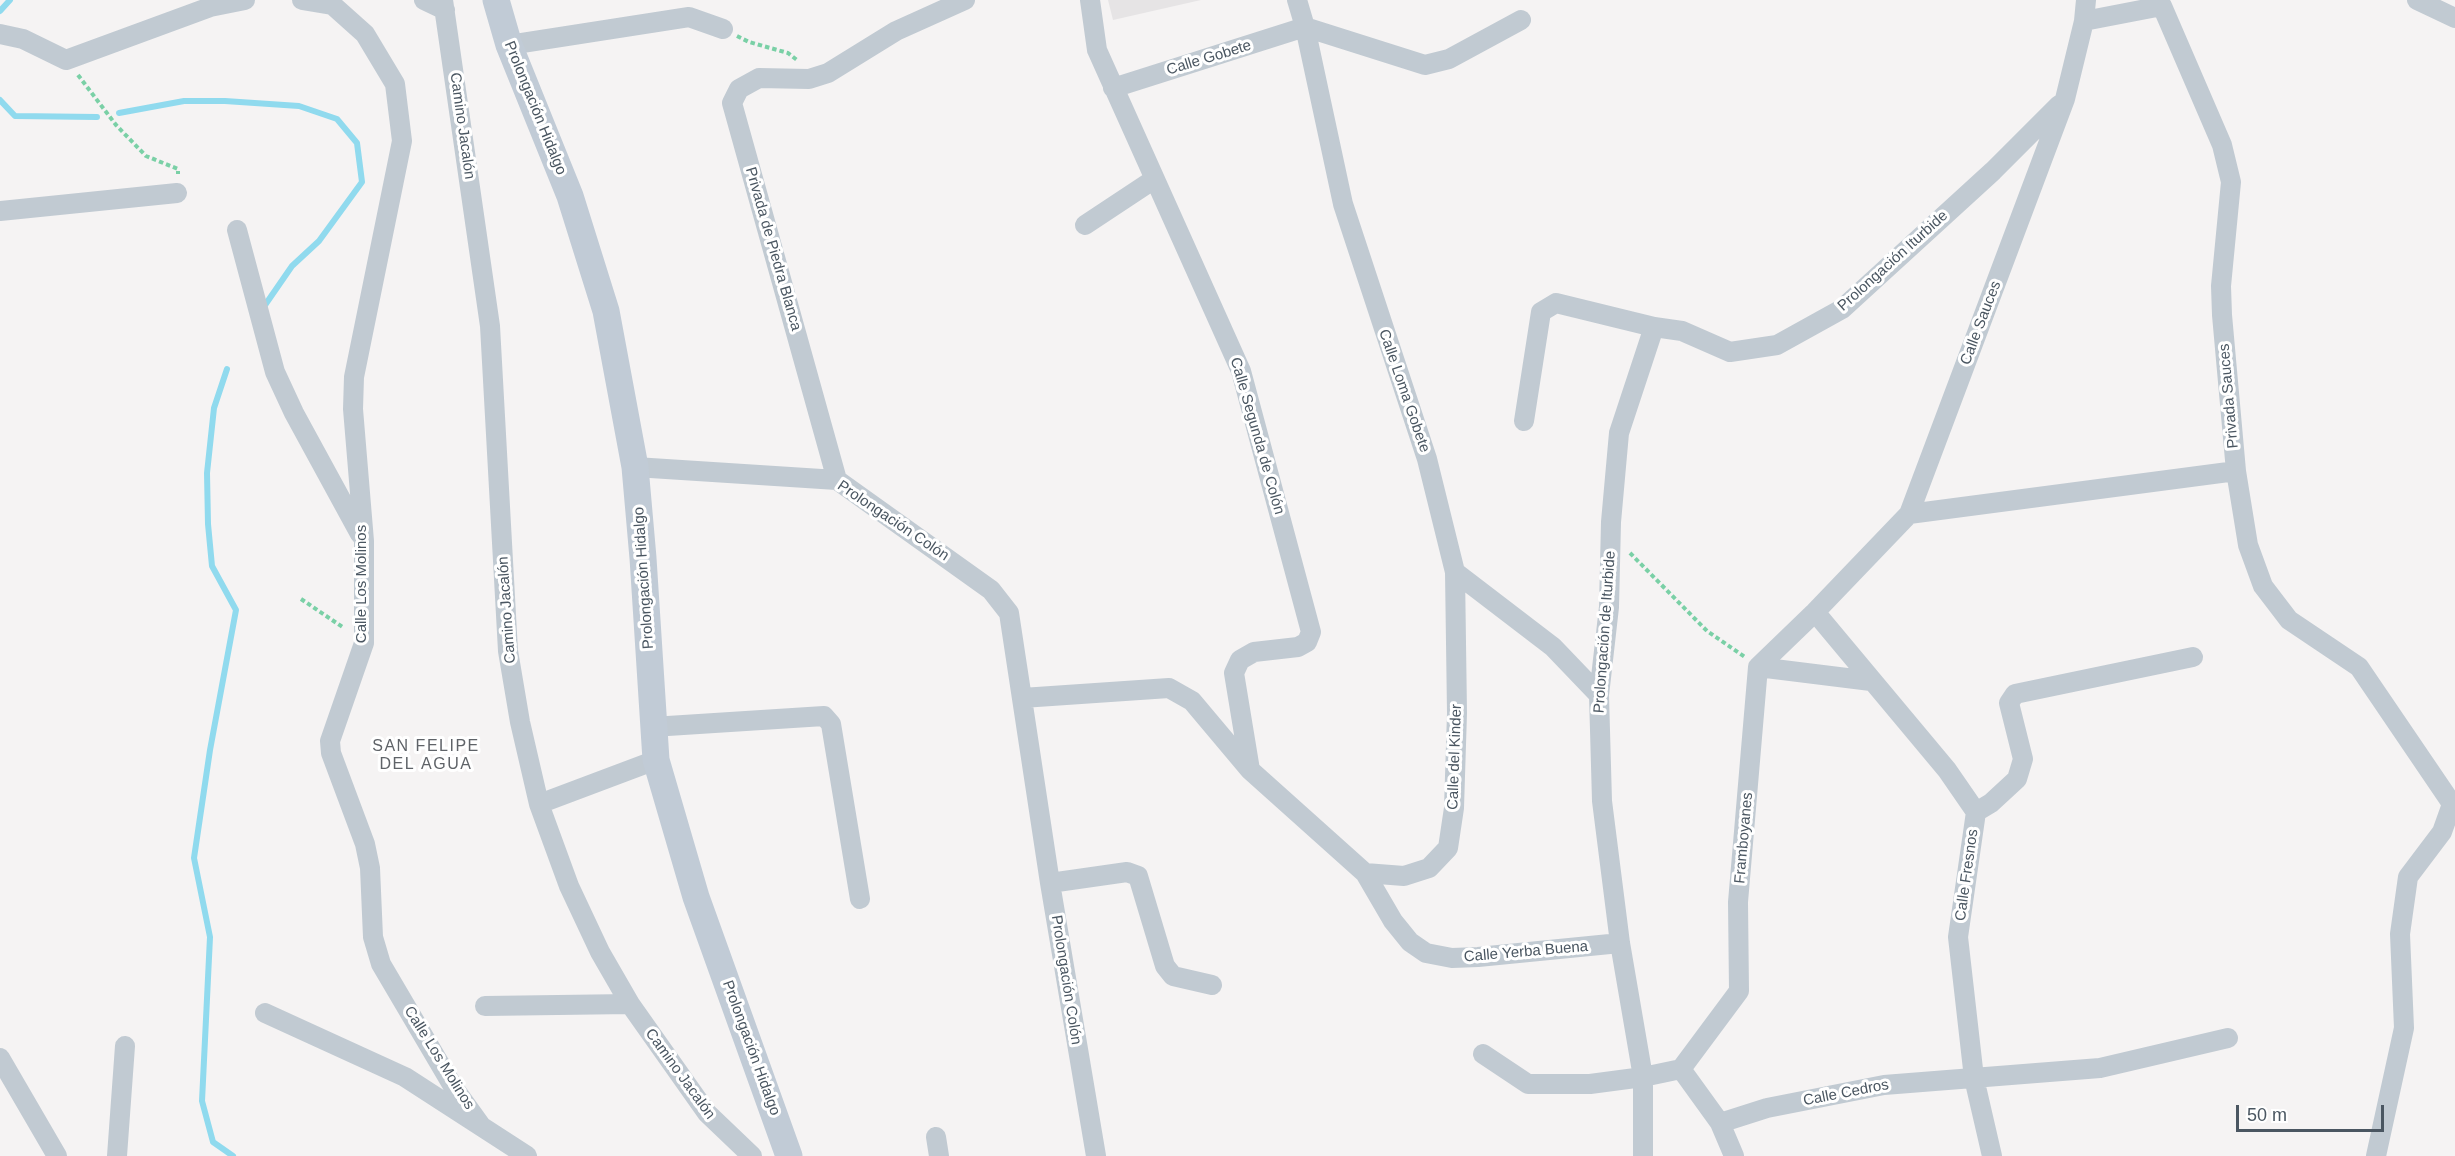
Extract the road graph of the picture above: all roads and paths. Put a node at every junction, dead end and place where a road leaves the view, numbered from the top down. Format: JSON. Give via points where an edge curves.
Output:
{"nodes":[{"id":1,"x":245,"y":0,"type":"edge"},
{"id":2,"x":302,"y":0,"type":"edge"},
{"id":3,"x":424,"y":0,"type":"edge"},
{"id":4,"x":496,"y":0,"type":"edge"},
{"id":5,"x":965,"y":0,"type":"edge"},
{"id":6,"x":1090,"y":0,"type":"edge"},
{"id":7,"x":1297,"y":0,"type":"edge"},
{"id":8,"x":2085,"y":0,"type":"edge"},
{"id":9,"x":2417,"y":0,"type":"edge"},
{"id":10,"x":330,"y":2,"type":"edge"},
{"id":11,"x":2163,"y":3,"type":"edge"},
{"id":12,"x":444,"y":5,"type":"edge"},
{"id":13,"x":2455,"y":18,"type":"edge"},
{"id":14,"x":1521,"y":20,"type":"dead end"},
{"id":15,"x":2084,"y":21,"type":"junction"},
{"id":16,"x":1305,"y":27,"type":"junction"},
{"id":17,"x":723,"y":29,"type":"joint"},
{"id":18,"x":0,"y":34,"type":"edge"},
{"id":19,"x":509,"y":45,"type":"junction"},
{"id":20,"x":66,"y":60,"type":"junction"},
{"id":21,"x":809,"y":79,"type":"junction"},
{"id":22,"x":1113,"y":88,"type":"junction"},
{"id":23,"x":2065,"y":99,"type":"junction"},
{"id":24,"x":1153,"y":180,"type":"junction"},
{"id":25,"x":177,"y":193,"type":"joint"},
{"id":26,"x":0,"y":211,"type":"edge"},
{"id":27,"x":1085,"y":225,"type":"dead end"},
{"id":28,"x":237,"y":230,"type":"dead end"},
{"id":29,"x":1654,"y":327,"type":"junction"},
{"id":30,"x":1524,"y":421,"type":"dead end"},
{"id":31,"x":635,"y":467,"type":"junction"},
{"id":32,"x":2236,"y":471,"type":"junction"},
{"id":33,"x":837,"y":480,"type":"junction"},
{"id":34,"x":1909,"y":514,"type":"junction"},
{"id":35,"x":1611,"y":522,"type":"junction"},
{"id":36,"x":364,"y":541,"type":"junction"},
{"id":37,"x":1455,"y":572,"type":"junction"},
{"id":38,"x":301,"y":599,"type":"dead end"},
{"id":39,"x":1815,"y":612,"type":"junction"},
{"id":40,"x":364,"y":643,"type":"junction"},
{"id":41,"x":2193,"y":657,"type":"dead end"},
{"id":42,"x":1758,"y":667,"type":"junction"},
{"id":43,"x":1871,"y":681,"type":"junction"},
{"id":44,"x":1599,"y":695,"type":"junction"},
{"id":45,"x":1022,"y":698,"type":"junction"},
{"id":46,"x":652,"y":727,"type":"junction"},
{"id":47,"x":656,"y":760,"type":"junction"},
{"id":48,"x":1251,"y":770,"type":"junction"},
{"id":49,"x":539,"y":804,"type":"junction"},
{"id":50,"x":1976,"y":812,"type":"junction"},
{"id":51,"x":1365,"y":873,"type":"junction"},
{"id":52,"x":1050,"y":883,"type":"junction"},
{"id":53,"x":860,"y":899,"type":"dead end"},
{"id":54,"x":1620,"y":942,"type":"junction"},
{"id":55,"x":1212,"y":985,"type":"dead end"},
{"id":56,"x":630,"y":1004,"type":"junction"},
{"id":57,"x":484,"y":1006,"type":"dead end"},
{"id":58,"x":265,"y":1013,"type":"dead end"},
{"id":59,"x":2228,"y":1038,"type":"dead end"},
{"id":60,"x":125,"y":1046,"type":"dead end"},
{"id":61,"x":1483,"y":1054,"type":"dead end"},
{"id":62,"x":0,"y":1058,"type":"edge"},
{"id":63,"x":1681,"y":1069,"type":"junction"},
{"id":64,"x":1643,"y":1077,"type":"junction"},
{"id":65,"x":1974,"y":1078,"type":"junction"},
{"id":66,"x":1720,"y":1123,"type":"junction"},
{"id":67,"x":482,"y":1127,"type":"junction"},
{"id":68,"x":57,"y":1156,"type":"edge"},
{"id":69,"x":117,"y":1156,"type":"edge"},
{"id":70,"x":527,"y":1156,"type":"edge"},
{"id":71,"x":752,"y":1156,"type":"edge"},
{"id":72,"x":789,"y":1156,"type":"edge"},
{"id":73,"x":1096,"y":1156,"type":"edge"},
{"id":74,"x":1643,"y":1156,"type":"edge"},
{"id":75,"x":1734,"y":1156,"type":"edge"},
{"id":76,"x":1992,"y":1156,"type":"edge"},
{"id":77,"x":2376,"y":1156,"type":"edge"}],
"edges":[{"from":1,"to":20,"type":"street","via":[[210,7]]},
{"from":2,"to":10,"type":"street"},
{"from":3,"to":12,"type":"street"},
{"from":4,"to":19,"type":"street","name":"Prolongación Hidalgo"},
{"from":5,"to":21,"type":"street","via":[[896,31],[828,74]]},
{"from":6,"to":22,"type":"street","name":"Calle Segunda de Colón","via":[[1092,31]]},
{"from":7,"to":16,"type":"street","name":"Calle Loma Gobete"},
{"from":8,"to":15,"type":"street","name":"Calle Sauces"},
{"from":9,"to":13,"type":"street"},
{"from":10,"to":36,"type":"street","name":"Calle Los Molinos","via":[[364,34],[395,84],[402,141],[354,377]]},
{"from":11,"to":15,"type":"street"},
{"from":11,"to":32,"type":"street","name":"Privada Sauces","via":[[2222,144],[2231,182],[2221,286]]},
{"from":12,"to":49,"type":"street","name":"Camino Jacalón","via":[[490,326],[508,651]]},
{"from":14,"to":16,"type":"street","via":[[1449,58],[1425,65]]},
{"from":15,"to":23,"type":"street","name":"Calle Sauces"},
{"from":16,"to":22,"type":"street","name":"Calle Gobete"},
{"from":16,"to":37,"type":"street","name":"Calle Loma Gobete","via":[[1343,204],[1427,459]]},
{"from":17,"to":19,"type":"street","via":[[689,17]]},
{"from":17,"to":21,"type":"path","via":[[749,42],[788,53]]},
{"from":18,"to":20,"type":"street","via":[[23,39]]},
{"from":19,"to":31,"type":"street","name":"Prolongación Hidalgo","via":[[570,196],[606,311]]},
{"from":20,"to":25,"type":"path","via":[[116,125],[146,156],[178,169]]},
{"from":21,"to":33,"type":"street","name":"Privada de Piedra Blanca","via":[[759,78],[739,89],[732,103]]},
{"from":22,"to":24,"type":"street","name":"Calle Segunda de Colón"},
{"from":23,"to":29,"type":"street","name":"Prolongación Iturbide","via":[[1994,171],[1842,309],[1778,345],[1731,352],[1682,331]]},
{"from":23,"to":34,"type":"street","name":"Calle Sauces"},
{"from":24,"to":27,"type":"street"},
{"from":24,"to":48,"type":"street","name":"Calle Segunda de Colón","via":[[1241,371],[1311,632],[1307,642],[1298,646],[1254,652],[1240,660],[1234,673]]},
{"from":25,"to":26,"type":"street"},
{"from":28,"to":36,"type":"street","via":[[276,372]]},
{"from":29,"to":30,"type":"street","name":"Prolongación Iturbide","via":[[1556,303],[1541,312]]},
{"from":29,"to":35,"type":"street","name":"Prolongación de Iturbide","via":[[1619,433]]},
{"from":31,"to":33,"type":"street","name":"Prolongación Colón"},
{"from":31,"to":46,"type":"street","name":"Prolongación Hidalgo","via":[[644,558]]},
{"from":32,"to":34,"type":"street"},
{"from":32,"to":77,"type":"street","name":"Privada Sauces","via":[[2247,545],[2263,586],[2289,620],[2359,667],[2452,804],[2442,832],[2408,877],[2400,934],[2404,1028]]},
{"from":33,"to":45,"type":"street","name":"Prolongación Colón","via":[[991,590],[1009,613]]},
{"from":34,"to":39,"type":"street","name":"Calle Sauces"},
{"from":35,"to":42,"type":"path","via":[[1628,551],[1707,631]]},
{"from":35,"to":44,"type":"street","name":"Prolongación de Iturbide","via":[[1609,607]]},
{"from":36,"to":40,"type":"street","name":"Calle Los Molinos"},
{"from":37,"to":44,"type":"street","via":[[1553,646]]},
{"from":37,"to":51,"type":"street","name":"Calle del Kinder","via":[[1457,713],[1454,808],[1448,848],[1429,868],[1404,876]]},
{"from":38,"to":40,"type":"path"},
{"from":39,"to":42,"type":"street"},
{"from":39,"to":43,"type":"street","name":"Calle Fresnos"},
{"from":40,"to":67,"type":"street","name":"Calle Los Molinos","via":[[330,741],[365,844],[373,937],[381,964],[454,1088]]},
{"from":41,"to":50,"type":"street","via":[[2015,694],[2009,703],[2023,759],[2017,779]]},
{"from":42,"to":43,"type":"street"},
{"from":42,"to":63,"type":"street","name":"Framboyanes","via":[[1738,902],[1739,991]]},
{"from":43,"to":50,"type":"street","name":"Calle Fresnos","via":[[1947,770]]},
{"from":44,"to":54,"type":"street","name":"Prolongación de Iturbide","via":[[1602,801]]},
{"from":45,"to":48,"type":"street","via":[[1169,688],[1192,701]]},
{"from":45,"to":52,"type":"street","name":"Prolongación Colón"},
{"from":46,"to":47,"type":"street","name":"Prolongación Hidalgo"},
{"from":46,"to":53,"type":"street","via":[[824,716],[831,724]]},
{"from":47,"to":49,"type":"street"},
{"from":47,"to":72,"type":"street","name":"Prolongación Hidalgo","via":[[696,897]]},
{"from":48,"to":51,"type":"street"},
{"from":49,"to":56,"type":"street","name":"Camino Jacalón","via":[[569,886]]},
{"from":50,"to":65,"type":"street","name":"Calle Fresnos","via":[[1958,937]]},
{"from":51,"to":54,"type":"street","name":"Calle Yerba Buena","via":[[1393,921],[1410,942],[1426,953],[1452,958],[1479,957]]},
{"from":52,"to":55,"type":"street","via":[[1127,872],[1138,876],[1165,966],[1173,976]]},
{"from":52,"to":73,"type":"street","name":"Prolongación Colón"},
{"from":54,"to":64,"type":"street","name":"Prolongación de Iturbide"},
{"from":56,"to":57,"type":"street"},
{"from":56,"to":71,"type":"street","name":"Camino Jacalón","via":[[706,1113]]},
{"from":58,"to":67,"type":"street","name":"Calle Los Molinos","via":[[405,1077]]},
{"from":59,"to":65,"type":"street","name":"Calle Cedros","via":[[2100,1068]]},
{"from":60,"to":69,"type":"street"},
{"from":61,"to":64,"type":"street","via":[[1528,1084],[1590,1084]]},
{"from":62,"to":68,"type":"street"},
{"from":63,"to":64,"type":"street"},
{"from":63,"to":66,"type":"street"},
{"from":64,"to":74,"type":"street","name":"Prolongación de Iturbide"},
{"from":65,"to":66,"type":"street","name":"Calle Cedros","via":[[1884,1085],[1767,1108]]},
{"from":65,"to":76,"type":"street","name":"Calle Fresnos"},
{"from":66,"to":75,"type":"street"},
{"from":67,"to":70,"type":"street"}]}
